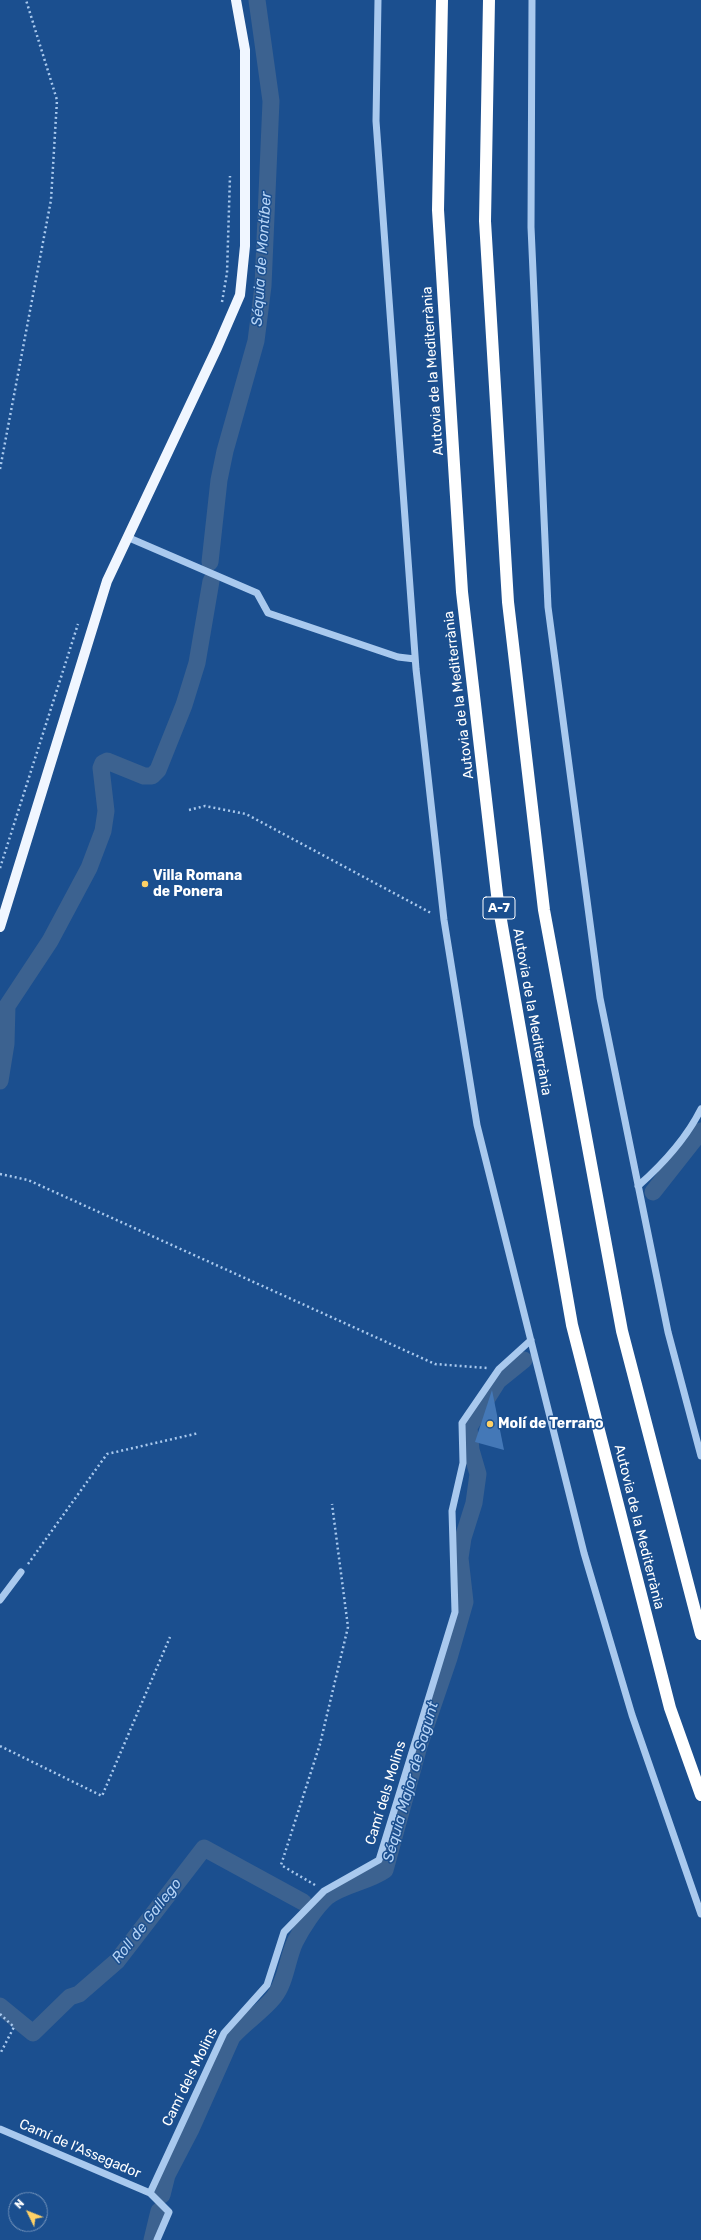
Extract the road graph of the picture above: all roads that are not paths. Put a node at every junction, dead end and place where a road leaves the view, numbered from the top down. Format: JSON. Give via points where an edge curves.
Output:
{"nodes":[{"id":1,"x":236,"y":0,"type":"edge"},
{"id":2,"x":378,"y":0,"type":"edge"},
{"id":3,"x":442,"y":0,"type":"edge"},
{"id":4,"x":489,"y":0,"type":"edge"},
{"id":5,"x":532,"y":0,"type":"edge"},
{"id":6,"x":127,"y":537,"type":"junction"},
{"id":7,"x":415,"y":659,"type":"junction"},
{"id":8,"x":0,"y":927,"type":"edge"},
{"id":9,"x":701,"y":1109,"type":"edge"},
{"id":10,"x":638,"y":1186,"type":"junction"},
{"id":11,"x":531,"y":1340,"type":"junction"},
{"id":12,"x":701,"y":1456,"type":"edge"},
{"id":13,"x":22,"y":1572,"type":"road end"},
{"id":14,"x":0,"y":1600,"type":"edge"},
{"id":15,"x":701,"y":1634,"type":"edge"},
{"id":16,"x":701,"y":1795,"type":"edge"},
{"id":17,"x":701,"y":1914,"type":"edge"},
{"id":18,"x":0,"y":2129,"type":"edge"},
{"id":19,"x":150,"y":2193,"type":"junction"},
{"id":20,"x":157,"y":2240,"type":"edge"}],
"edges":[{"from":1,"to":6,"type":"main road","via":[[245,50],[245,246],[240,295]]},
{"from":2,"to":7,"type":"street","via":[[376,121]]},
{"from":3,"to":16,"type":"highway","name":"Autovia de la Mediterrània","number":"A-7","via":[[438,210],[462,592],[498,903],[572,1325],[670,1708]]},
{"from":4,"to":15,"type":"highway","via":[[485,221],[507,586],[544,910],[622,1331]]},
{"from":5,"to":10,"type":"street","via":[[531,227],[548,607],[600,998]]},
{"from":6,"to":7,"type":"street","via":[[257,593],[268,613],[398,657]]},
{"from":6,"to":8,"type":"main road","via":[[107,581],[93,621]]},
{"from":7,"to":11,"type":"street","via":[[444,920],[476,1125]]},
{"from":9,"to":10,"type":"street","via":[[694,1123],[663,1164]]},
{"from":10,"to":12,"type":"street","via":[[668,1332]]},
{"from":11,"to":17,"type":"street","via":[[605,1627],[632,1715]]},
{"from":11,"to":19,"type":"street","name":"Camí dels Molins","via":[[499,1369],[462,1423],[463,1463],[452,1511],[454,1612],[379,1860],[324,1890],[284,1932],[267,1985],[224,2033]]},
{"from":13,"to":14,"type":"street"},
{"from":18,"to":19,"type":"street","name":"Camí de l'Assegador"},
{"from":19,"to":20,"type":"street","via":[[169,2212]]}]}
